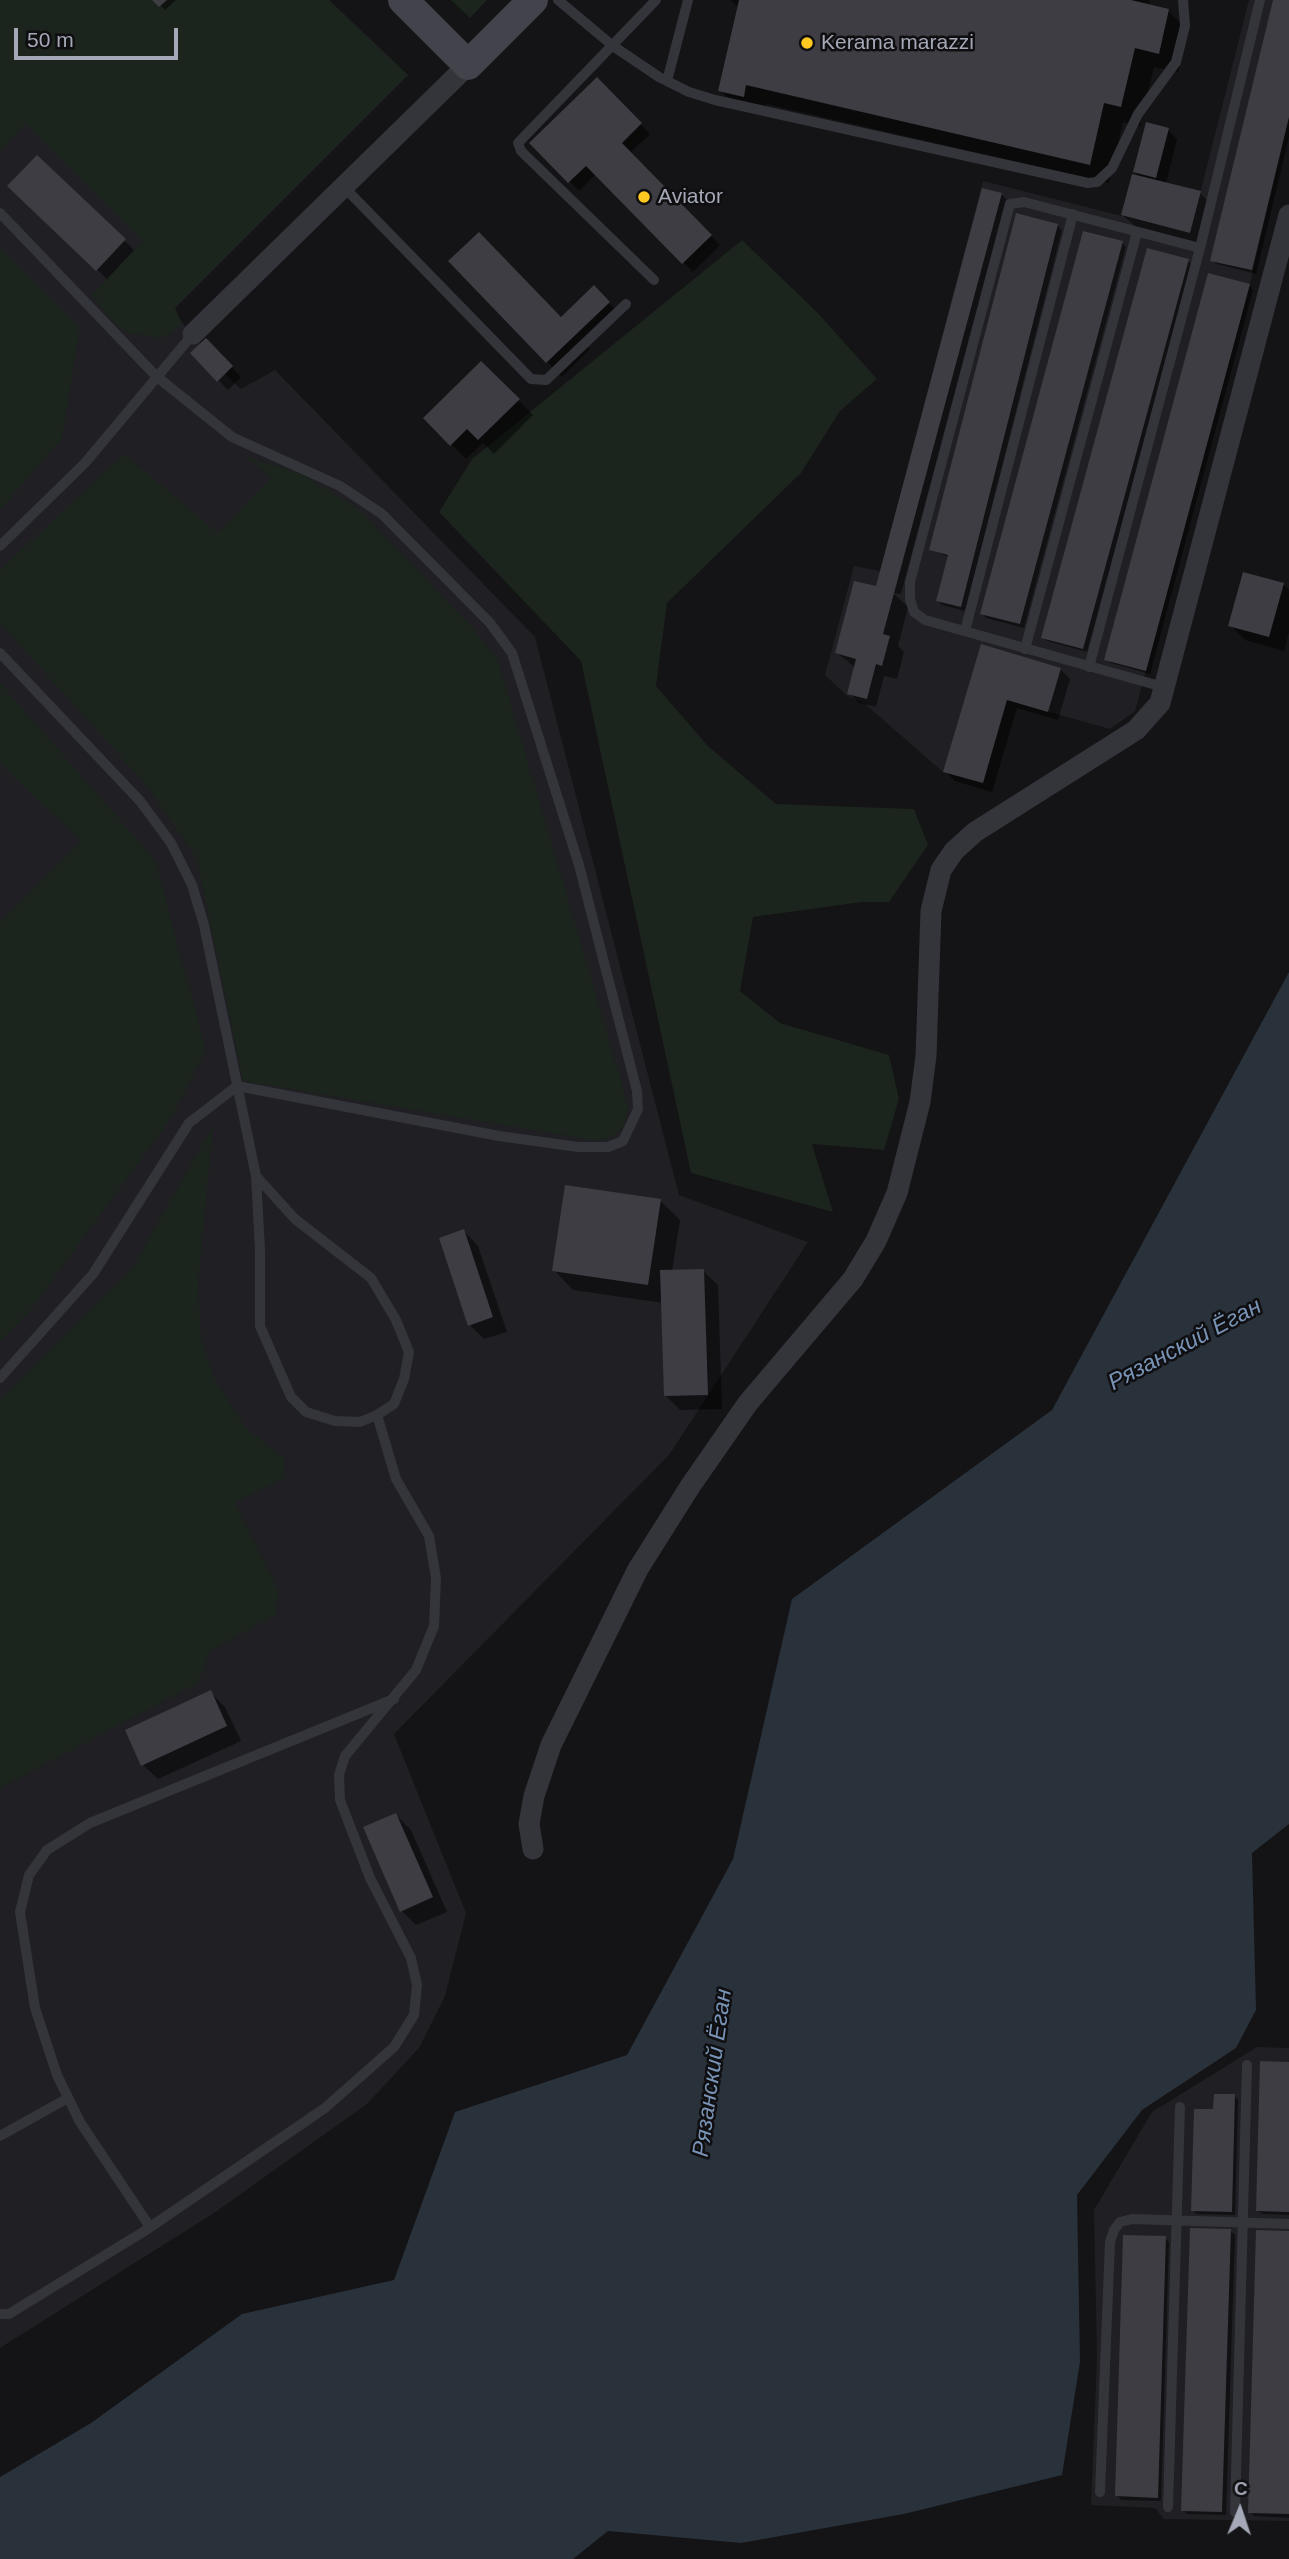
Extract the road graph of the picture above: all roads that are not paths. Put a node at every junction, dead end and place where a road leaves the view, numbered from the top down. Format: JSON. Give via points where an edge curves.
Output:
{"nodes":[{"id":1,"x":403,"y":0,"type":"edge"},
{"id":2,"x":533,"y":0,"type":"edge"},
{"id":3,"x":558,"y":0,"type":"edge"},
{"id":4,"x":656,"y":0,"type":"edge"},
{"id":5,"x":688,"y":0,"type":"edge"},
{"id":6,"x":1183,"y":0,"type":"edge"},
{"id":7,"x":1260,"y":0,"type":"edge"},
{"id":8,"x":613,"y":46,"type":"junction"},
{"id":9,"x":468,"y":65,"type":"junction"},
{"id":10,"x":667,"y":81,"type":"junction"},
{"id":11,"x":343,"y":186,"type":"junction"},
{"id":12,"x":0,"y":213,"type":"edge"},
{"id":13,"x":1073,"y":214,"type":"junction"},
{"id":14,"x":1289,"y":215,"type":"edge"},
{"id":15,"x":1138,"y":232,"type":"junction"},
{"id":16,"x":1200,"y":248,"type":"junction"},
{"id":17,"x":654,"y":280,"type":"dead end"},
{"id":18,"x":626,"y":304,"type":"dead end"},
{"id":19,"x":193,"y":334,"type":"joint"},
{"id":20,"x":156,"y":376,"type":"junction"},
{"id":21,"x":0,"y":546,"type":"edge"},
{"id":22,"x":965,"y":631,"type":"junction"},
{"id":23,"x":1025,"y":649,"type":"junction"},
{"id":24,"x":0,"y":653,"type":"edge"},
{"id":25,"x":1089,"y":667,"type":"junction"},
{"id":26,"x":1167,"y":688,"type":"junction"},
{"id":27,"x":237,"y":1086,"type":"junction"},
{"id":28,"x":256,"y":1176,"type":"junction"},
{"id":29,"x":0,"y":1378,"type":"edge"},
{"id":30,"x":377,"y":1415,"type":"junction"},
{"id":31,"x":394,"y":1699,"type":"junction"},
{"id":32,"x":533,"y":1849,"type":"dead end"},
{"id":33,"x":1247,"y":2065,"type":"dead end"},
{"id":34,"x":68,"y":2098,"type":"junction"},
{"id":35,"x":1180,"y":2107,"type":"dead end"},
{"id":36,"x":0,"y":2136,"type":"edge"},
{"id":37,"x":1177,"y":2221,"type":"junction"},
{"id":38,"x":1243,"y":2222,"type":"junction"},
{"id":39,"x":1289,"y":2224,"type":"edge"},
{"id":40,"x":150,"y":2227,"type":"junction"},
{"id":41,"x":0,"y":2314,"type":"edge"},
{"id":42,"x":1100,"y":2492,"type":"dead end"},
{"id":43,"x":1168,"y":2507,"type":"dead end"},
{"id":44,"x":1234,"y":2512,"type":"dead end"}],
"edges":[{"from":1,"to":9,"type":"main road"},
{"from":2,"to":9,"type":"main road"},
{"from":3,"to":8,"type":"lane"},
{"from":4,"to":8,"type":"lane"},
{"from":5,"to":10,"type":"lane"},
{"from":6,"to":10,"type":"lane","via":[[1185,26],[1176,62],[1138,114],[1112,168],[1097,182],[715,100]]},
{"from":7,"to":16,"type":"lane"},
{"from":8,"to":10,"type":"lane"},
{"from":8,"to":17,"type":"lane","via":[[518,143],[521,151]]},
{"from":9,"to":11,"type":"street"},
{"from":11,"to":18,"type":"lane","via":[[531,379],[546,380]]},
{"from":11,"to":19,"type":"street"},
{"from":12,"to":20,"type":"lane"},
{"from":13,"to":15,"type":"lane"},
{"from":13,"to":22,"type":"lane"},
{"from":13,"to":22,"type":"lane","via":[[1016,201],[1006,211],[909,599],[914,612],[925,620]]},
{"from":14,"to":26,"type":"street"},
{"from":15,"to":16,"type":"lane"},
{"from":15,"to":23,"type":"lane"},
{"from":16,"to":25,"type":"lane"},
{"from":19,"to":20,"type":"lane"},
{"from":20,"to":21,"type":"lane","via":[[85,463]]},
{"from":20,"to":27,"type":"lane","via":[[232,437],[340,486],[382,514],[490,623],[512,653],[579,865],[638,1109],[623,1141],[608,1147],[578,1147]]},
{"from":22,"to":23,"type":"lane"},
{"from":23,"to":25,"type":"lane"},
{"from":24,"to":27,"type":"lane","via":[[140,801],[171,843],[192,885],[204,925]]},
{"from":25,"to":26,"type":"lane"},
{"from":26,"to":32,"type":"street","via":[[1149,719],[1136,730],[975,832],[941,870],[931,911],[926,1056],[897,1193],[853,1279],[748,1403],[638,1569],[551,1745],[532,1805]]},
{"from":27,"to":28,"type":"lane"},
{"from":27,"to":29,"type":"lane","via":[[189,1123],[93,1274]]},
{"from":28,"to":30,"type":"lane","via":[[295,1219],[371,1278],[396,1320],[409,1352],[404,1379],[394,1404]]},
{"from":28,"to":30,"type":"lane","via":[[260,1326],[291,1397],[306,1412],[335,1421],[360,1422]]},
{"from":30,"to":31,"type":"lane","via":[[396,1479],[429,1536],[436,1578],[434,1626],[416,1670]]},
{"from":31,"to":34,"type":"lane","via":[[90,1823],[47,1850],[29,1875],[20,1912],[34,2008]]},
{"from":31,"to":40,"type":"lane","via":[[345,1756],[339,1775],[340,1800],[370,1878],[411,1958],[417,1985],[414,2015],[394,2047],[325,2108]]},
{"from":33,"to":38,"type":"lane"},
{"from":34,"to":36,"type":"lane"},
{"from":34,"to":40,"type":"lane"},
{"from":35,"to":37,"type":"lane"},
{"from":37,"to":38,"type":"lane"},
{"from":37,"to":42,"type":"lane","via":[[1120,2222],[1110,2242]]},
{"from":37,"to":43,"type":"lane"},
{"from":38,"to":39,"type":"lane"},
{"from":38,"to":44,"type":"lane"},
{"from":40,"to":41,"type":"lane","via":[[9,2314]]}]}
